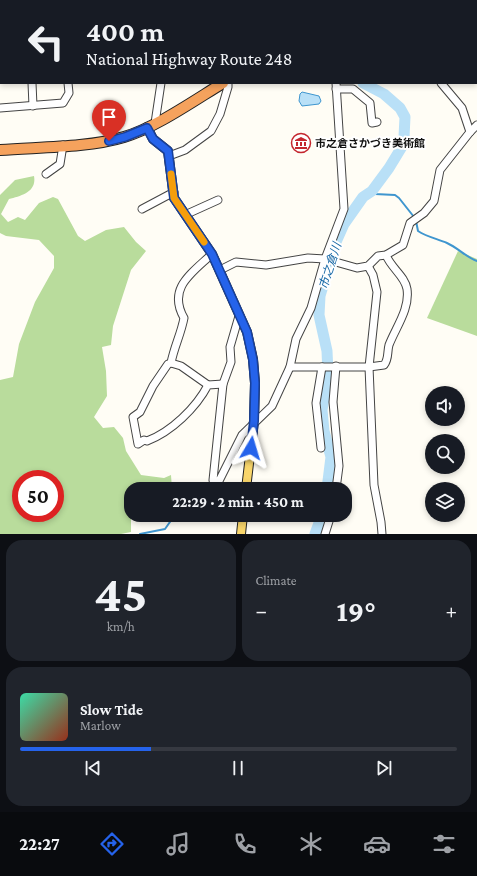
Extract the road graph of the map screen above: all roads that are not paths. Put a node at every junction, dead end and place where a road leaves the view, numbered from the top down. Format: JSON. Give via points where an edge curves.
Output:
{"nodes":[{"id":1,"x":32,"y":84,"type":"edge"},
{"id":2,"x":68,"y":84,"type":"edge"},
{"id":3,"x":161,"y":84,"type":"edge"},
{"id":4,"x":221,"y":84,"type":"edge"},
{"id":5,"x":228,"y":84,"type":"edge"},
{"id":6,"x":442,"y":84,"type":"edge"},
{"id":7,"x":336,"y":86,"type":"edge"},
{"id":8,"x":33,"y":106,"type":"junction"},
{"id":9,"x":0,"y":108,"type":"edge"},
{"id":10,"x":377,"y":122,"type":"dead end"},
{"id":11,"x":151,"y":125,"type":"junction"},
{"id":12,"x":477,"y":125,"type":"edge"},
{"id":13,"x":470,"y":132,"type":"junction"},
{"id":14,"x":63,"y":145,"type":"junction"},
{"id":15,"x":0,"y":150,"type":"edge"},
{"id":16,"x":169,"y":156,"type":"junction"},
{"id":17,"x":46,"y":174,"type":"dead end"},
{"id":18,"x":174,"y":192,"type":"junction"},
{"id":19,"x":218,"y":200,"type":"dead end"},
{"id":20,"x":142,"y":209,"type":"dead end"},
{"id":21,"x":186,"y":214,"type":"junction"},
{"id":22,"x":212,"y":254,"type":"junction"},
{"id":23,"x":386,"y":255,"type":"junction"},
{"id":24,"x":325,"y":259,"type":"junction"},
{"id":25,"x":368,"y":266,"type":"junction"},
{"id":26,"x":220,"y":270,"type":"junction"},
{"id":27,"x":239,"y":316,"type":"junction"},
{"id":28,"x":171,"y":363,"type":"junction"},
{"id":29,"x":336,"y":366,"type":"junction"},
{"id":30,"x":290,"y":367,"type":"junction"},
{"id":31,"x":322,"y":367,"type":"junction"},
{"id":32,"x":369,"y":367,"type":"junction"},
{"id":33,"x":223,"y":384,"type":"junction"},
{"id":34,"x":208,"y":385,"type":"junction"},
{"id":35,"x":254,"y":421,"type":"junction"},
{"id":36,"x":321,"y":448,"type":"dead end"},
{"id":37,"x":247,"y":482,"type":"edge"},
{"id":38,"x":337,"y":482,"type":"edge"},
{"id":39,"x":242,"y":522,"type":"edge"},
{"id":40,"x":329,"y":522,"type":"edge"},
{"id":41,"x":241,"y":534,"type":"edge"},
{"id":42,"x":325,"y":534,"type":"edge"},
{"id":43,"x":382,"y":534,"type":"edge"}],
"edges":[{"from":1,"to":8,"type":"street"},
{"from":2,"to":8,"type":"street","via":[[69,93],[63,103]]},
{"from":3,"to":11,"type":"street"},
{"from":4,"to":11,"type":"highway"},
{"from":5,"to":16,"type":"street","via":[[220,114],[211,131],[185,150]]},
{"from":6,"to":13,"type":"street","via":[[462,108]]},
{"from":7,"to":10,"type":"street","via":[[354,89],[370,103],[372,123]]},
{"from":7,"to":24,"type":"street","via":[[344,209]]},
{"from":8,"to":9,"type":"street"},
{"from":11,"to":14,"type":"highway","via":[[109,141]]},
{"from":11,"to":16,"type":"main road","via":[[153,139],[168,151]]},
{"from":12,"to":13,"type":"street"},
{"from":13,"to":23,"type":"street","via":[[440,170],[434,201],[407,229],[403,245]]},
{"from":14,"to":15,"type":"highway"},
{"from":14,"to":17,"type":"street","via":[[60,164]]},
{"from":16,"to":18,"type":"main road"},
{"from":18,"to":20,"type":"street"},
{"from":18,"to":21,"type":"main road","via":[[174,198]]},
{"from":19,"to":21,"type":"street"},
{"from":21,"to":22,"type":"main road"},
{"from":22,"to":26,"type":"main road"},
{"from":22,"to":28,"type":"street","via":[[190,274],[177,295],[178,308],[184,318]]},
{"from":23,"to":25,"type":"street","via":[[378,256]]},
{"from":23,"to":32,"type":"street","via":[[390,265],[404,280],[407,300],[399,326],[389,346],[387,361],[384,365]]},
{"from":24,"to":25,"type":"street","via":[[357,268]]},
{"from":24,"to":26,"type":"street","via":[[308,258],[266,265],[236,262]]},
{"from":24,"to":30,"type":"street","via":[[311,308],[296,339]]},
{"from":25,"to":32,"type":"street","via":[[377,292]]},
{"from":26,"to":27,"type":"main road"},
{"from":27,"to":33,"type":"street","via":[[230,347],[231,362]]},
{"from":27,"to":35,"type":"main road","via":[[247,332],[253,360]]},
{"from":28,"to":34,"type":"street","via":[[181,366]]},
{"from":28,"to":34,"type":"street","via":[[153,386],[140,412],[133,417],[138,444],[159,437],[203,395]]},
{"from":29,"to":31,"type":"street"},
{"from":29,"to":32,"type":"street"},
{"from":29,"to":38,"type":"street","via":[[333,402],[339,466]]},
{"from":30,"to":31,"type":"street"},
{"from":30,"to":35,"type":"street","via":[[272,406]]},
{"from":31,"to":36,"type":"street","via":[[316,403]]},
{"from":32,"to":43,"type":"street","via":[[374,485]]},
{"from":33,"to":34,"type":"street"},
{"from":33,"to":35,"type":"street","via":[[213,480],[219,481],[242,435]]},
{"from":35,"to":37,"type":"main road"},
{"from":39,"to":41,"type":"main road"},
{"from":40,"to":42,"type":"street"}]}
